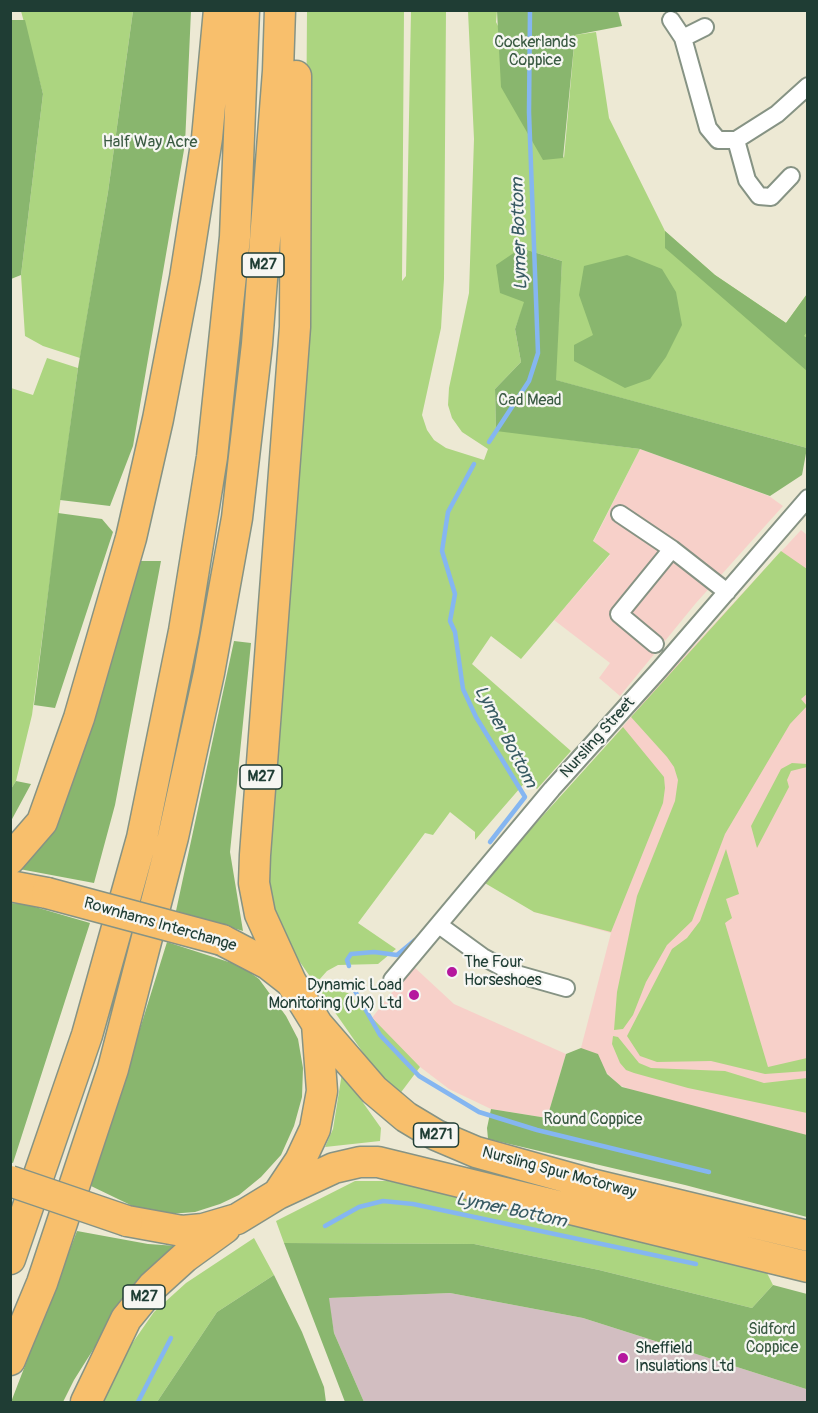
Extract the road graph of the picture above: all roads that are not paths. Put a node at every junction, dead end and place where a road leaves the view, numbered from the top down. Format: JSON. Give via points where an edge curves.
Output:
{"nodes":[{"id":1,"x":219,"y":10,"type":"edge"},
{"id":2,"x":244,"y":10,"type":"edge"},
{"id":3,"x":280,"y":10,"type":"edge"},
{"id":4,"x":291,"y":10,"type":"edge"},
{"id":5,"x":671,"y":20,"type":"dead end"},
{"id":6,"x":705,"y":27,"type":"dead end"},
{"id":7,"x":683,"y":38,"type":"junction"},
{"id":8,"x":807,"y":86,"type":"edge"},
{"id":9,"x":736,"y":140,"type":"junction"},
{"id":10,"x":791,"y":176,"type":"dead end"},
{"id":11,"x":807,"y":498,"type":"edge"},
{"id":12,"x":621,"y":514,"type":"dead end"},
{"id":13,"x":672,"y":549,"type":"junction"},
{"id":14,"x":727,"y":592,"type":"junction"},
{"id":15,"x":655,"y":644,"type":"dead end"},
{"id":16,"x":10,"y":859,"type":"edge"},
{"id":17,"x":10,"y":886,"type":"edge"},
{"id":18,"x":439,"y":924,"type":"junction"},
{"id":19,"x":392,"y":980,"type":"dead end"},
{"id":20,"x":291,"y":982,"type":"junction"},
{"id":21,"x":566,"y":988,"type":"dead end"},
{"id":22,"x":317,"y":1024,"type":"junction"},
{"id":23,"x":10,"y":1181,"type":"edge"},
{"id":24,"x":278,"y":1194,"type":"junction"},
{"id":25,"x":237,"y":1219,"type":"junction"},
{"id":26,"x":807,"y":1236,"type":"edge"},
{"id":27,"x":10,"y":1259,"type":"edge"},
{"id":28,"x":807,"y":1267,"type":"edge"},
{"id":29,"x":10,"y":1360,"type":"edge"},
{"id":30,"x":86,"y":1402,"type":"edge"}],
"edges":[{"from":1,"to":16,"type":"highway","via":[[207,138],[185,278],[131,538],[79,718],[42,822]]},
{"from":2,"to":27,"type":"highway","number":"M27","via":[[235,237],[212,457],[184,631],[142,838],[87,1035]]},
{"from":3,"to":29,"type":"highway","number":"M27","via":[[257,344],[237,518],[209,673],[173,837],[113,1069],[42,1283]]},
{"from":4,"to":20,"type":"highway","number":"M27","via":[[296,65],[295,327],[254,883],[260,914]]},
{"from":5,"to":7,"type":"street"},
{"from":6,"to":7,"type":"street"},
{"from":7,"to":9,"type":"street","via":[[708,128],[718,140]]},
{"from":8,"to":9,"type":"street","via":[[777,114]]},
{"from":9,"to":10,"type":"street","via":[[747,180],[759,196],[771,197]]},
{"from":11,"to":14,"type":"street","name":"Nursling Street"},
{"from":12,"to":13,"type":"street"},
{"from":13,"to":14,"type":"street"},
{"from":13,"to":15,"type":"street","via":[[620,614]]},
{"from":14,"to":18,"type":"street","name":"Nursling Street","via":[[552,789]]},
{"from":17,"to":20,"type":"highway","name":"Rownhams Interchange","number":"M271","bridge":true,"via":[[222,940],[268,964]]},
{"from":18,"to":19,"type":"street","name":"Nursling Street"},
{"from":18,"to":21,"type":"street","via":[[483,957],[513,973]]},
{"from":20,"to":22,"type":"highway","name":"Rownhams Interchange","number":"M271"},
{"from":22,"to":24,"type":"highway","name":"Rownhams Interchange","number":"M271","via":[[322,1059],[320,1109],[300,1161]]},
{"from":22,"to":26,"type":"highway","name":"Nursling Spur Motorway","number":"M271","via":[[374,1090],[406,1117],[436,1135],[476,1152],[591,1184]]},
{"from":23,"to":25,"type":"highway","name":"Rownhams Interchange","number":"M271","bridge":true,"via":[[127,1221],[183,1231]]},
{"from":24,"to":25,"type":"highway","name":"Rownhams Interchange","number":"M271"},
{"from":24,"to":28,"type":"highway","name":"Nursling Spur Motorway","number":"M271","via":[[334,1168],[360,1161],[378,1162]]},
{"from":25,"to":30,"type":"highway","number":"M27","via":[[153,1286],[126,1319]]}]}
